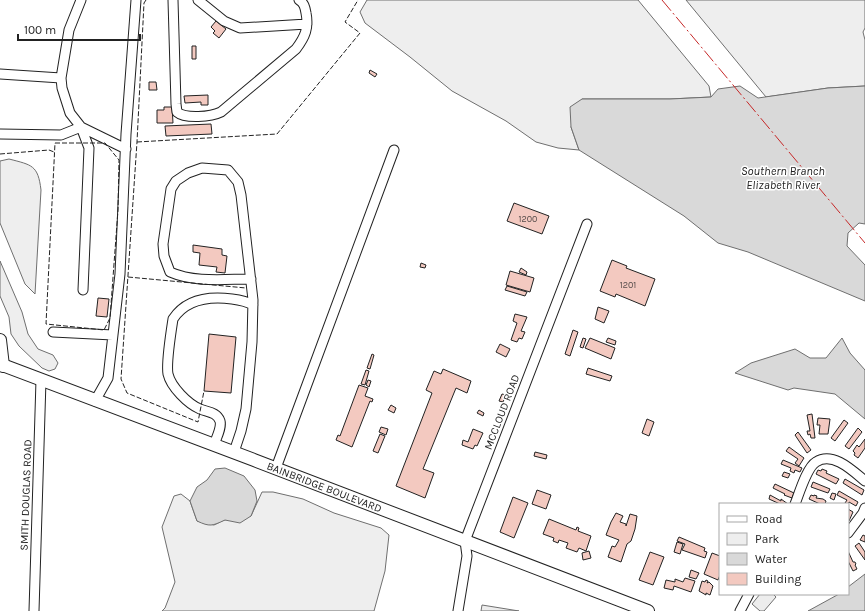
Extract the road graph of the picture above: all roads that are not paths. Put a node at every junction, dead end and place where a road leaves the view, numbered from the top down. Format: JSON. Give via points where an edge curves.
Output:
{"nodes":[{"id":1,"x":81,"y":0,"type":"edge"},
{"id":2,"x":136,"y":0,"type":"edge"},
{"id":3,"x":173,"y":0,"type":"edge"},
{"id":4,"x":198,"y":0,"type":"edge"},
{"id":5,"x":299,"y":0,"type":"edge"},
{"id":6,"x":307,"y":24,"type":"junction"},
{"id":7,"x":0,"y":74,"type":"edge"},
{"id":8,"x":61,"y":78,"type":"junction"},
{"id":9,"x":81,"y":127,"type":"junction"},
{"id":10,"x":0,"y":134,"type":"edge"},
{"id":11,"x":126,"y":148,"type":"junction"},
{"id":12,"x":394,"y":150,"type":"dead end"},
{"id":13,"x":587,"y":224,"type":"dead end"},
{"id":14,"x":251,"y":279,"type":"junction"},
{"id":15,"x":83,"y":290,"type":"dead end"},
{"id":16,"x":253,"y":305,"type":"junction"},
{"id":17,"x":54,"y":332,"type":"dead end"},
{"id":18,"x":113,"y":336,"type":"junction"},
{"id":19,"x":0,"y":340,"type":"edge"},
{"id":20,"x":2,"y":365,"type":"edge"},
{"id":21,"x":41,"y":380,"type":"junction"},
{"id":22,"x":96,"y":401,"type":"junction"},
{"id":23,"x":214,"y":445,"type":"junction"},
{"id":24,"x":234,"y":452,"type":"junction"},
{"id":25,"x":276,"y":468,"type":"junction"},
{"id":26,"x":865,"y":481,"type":"edge"},
{"id":27,"x":795,"y":503,"type":"edge"},
{"id":28,"x":865,"y":508,"type":"edge"},
{"id":29,"x":849,"y":533,"type":"edge"},
{"id":30,"x":465,"y":541,"type":"junction"},
{"id":31,"x":748,"y":595,"type":"edge"},
{"id":32,"x":34,"y":611,"type":"edge"},
{"id":33,"x":458,"y":611,"type":"edge"},
{"id":34,"x":648,"y":611,"type":"edge"},
{"id":35,"x":740,"y":611,"type":"edge"}],
"edges":[{"from":1,"to":8,"type":"street","via":[[69,30]]},
{"from":2,"to":11,"type":"street"},
{"from":3,"to":6,"type":"street","via":[[176,104],[177,112],[181,115],[220,112],[296,48],[304,37]]},
{"from":4,"to":6,"type":"street","via":[[224,21],[240,28]]},
{"from":5,"to":6,"type":"street","via":[[306,9]]},
{"from":7,"to":8,"type":"street"},
{"from":8,"to":9,"type":"street","via":[[70,113]]},
{"from":9,"to":10,"type":"street","via":[[61,135]]},
{"from":9,"to":11,"type":"street"},
{"from":9,"to":15,"type":"street","via":[[89,148]]},
{"from":11,"to":18,"type":"street","via":[[120,274]]},
{"from":12,"to":25,"type":"street"},
{"from":13,"to":30,"type":"street","name":"MCCLOUD ROAD"},
{"from":14,"to":14,"type":"street","via":[[238,182],[228,170],[202,168],[176,181],[171,189],[163,244],[170,272],[202,280]]},
{"from":14,"to":16,"type":"street"},
{"from":16,"to":23,"type":"street","via":[[246,301],[205,298],[188,304],[173,319],[168,374],[176,390],[189,403],[217,416],[220,426]]},
{"from":16,"to":24,"type":"street","via":[[246,410]]},
{"from":17,"to":18,"type":"street"},
{"from":18,"to":22,"type":"street","via":[[108,378]]},
{"from":19,"to":20,"type":"main road"},
{"from":20,"to":21,"type":"main road","name":"BAINBRIDGE BOULEVARD"},
{"from":21,"to":22,"type":"main road","name":"BAINBRIDGE BOULEVARD"},
{"from":21,"to":32,"type":"street","name":"SMITH DOUGLAS ROAD"},
{"from":22,"to":23,"type":"main road","name":"BAINBRIDGE BOULEVARD"},
{"from":23,"to":24,"type":"main road","name":"BAINBRIDGE BOULEVARD"},
{"from":24,"to":25,"type":"main road","name":"BAINBRIDGE BOULEVARD"},
{"from":25,"to":30,"type":"main road","name":"BAINBRIDGE BOULEVARD"},
{"from":26,"to":27,"type":"street","via":[[836,460],[822,459],[814,462]]},
{"from":28,"to":29,"type":"street"},
{"from":30,"to":33,"type":"street","name":"MCCLOUD ROAD","via":[[467,556]]},
{"from":30,"to":34,"type":"main road","name":"BAINBRIDGE BOULEVARD"},
{"from":31,"to":35,"type":"street"}]}
